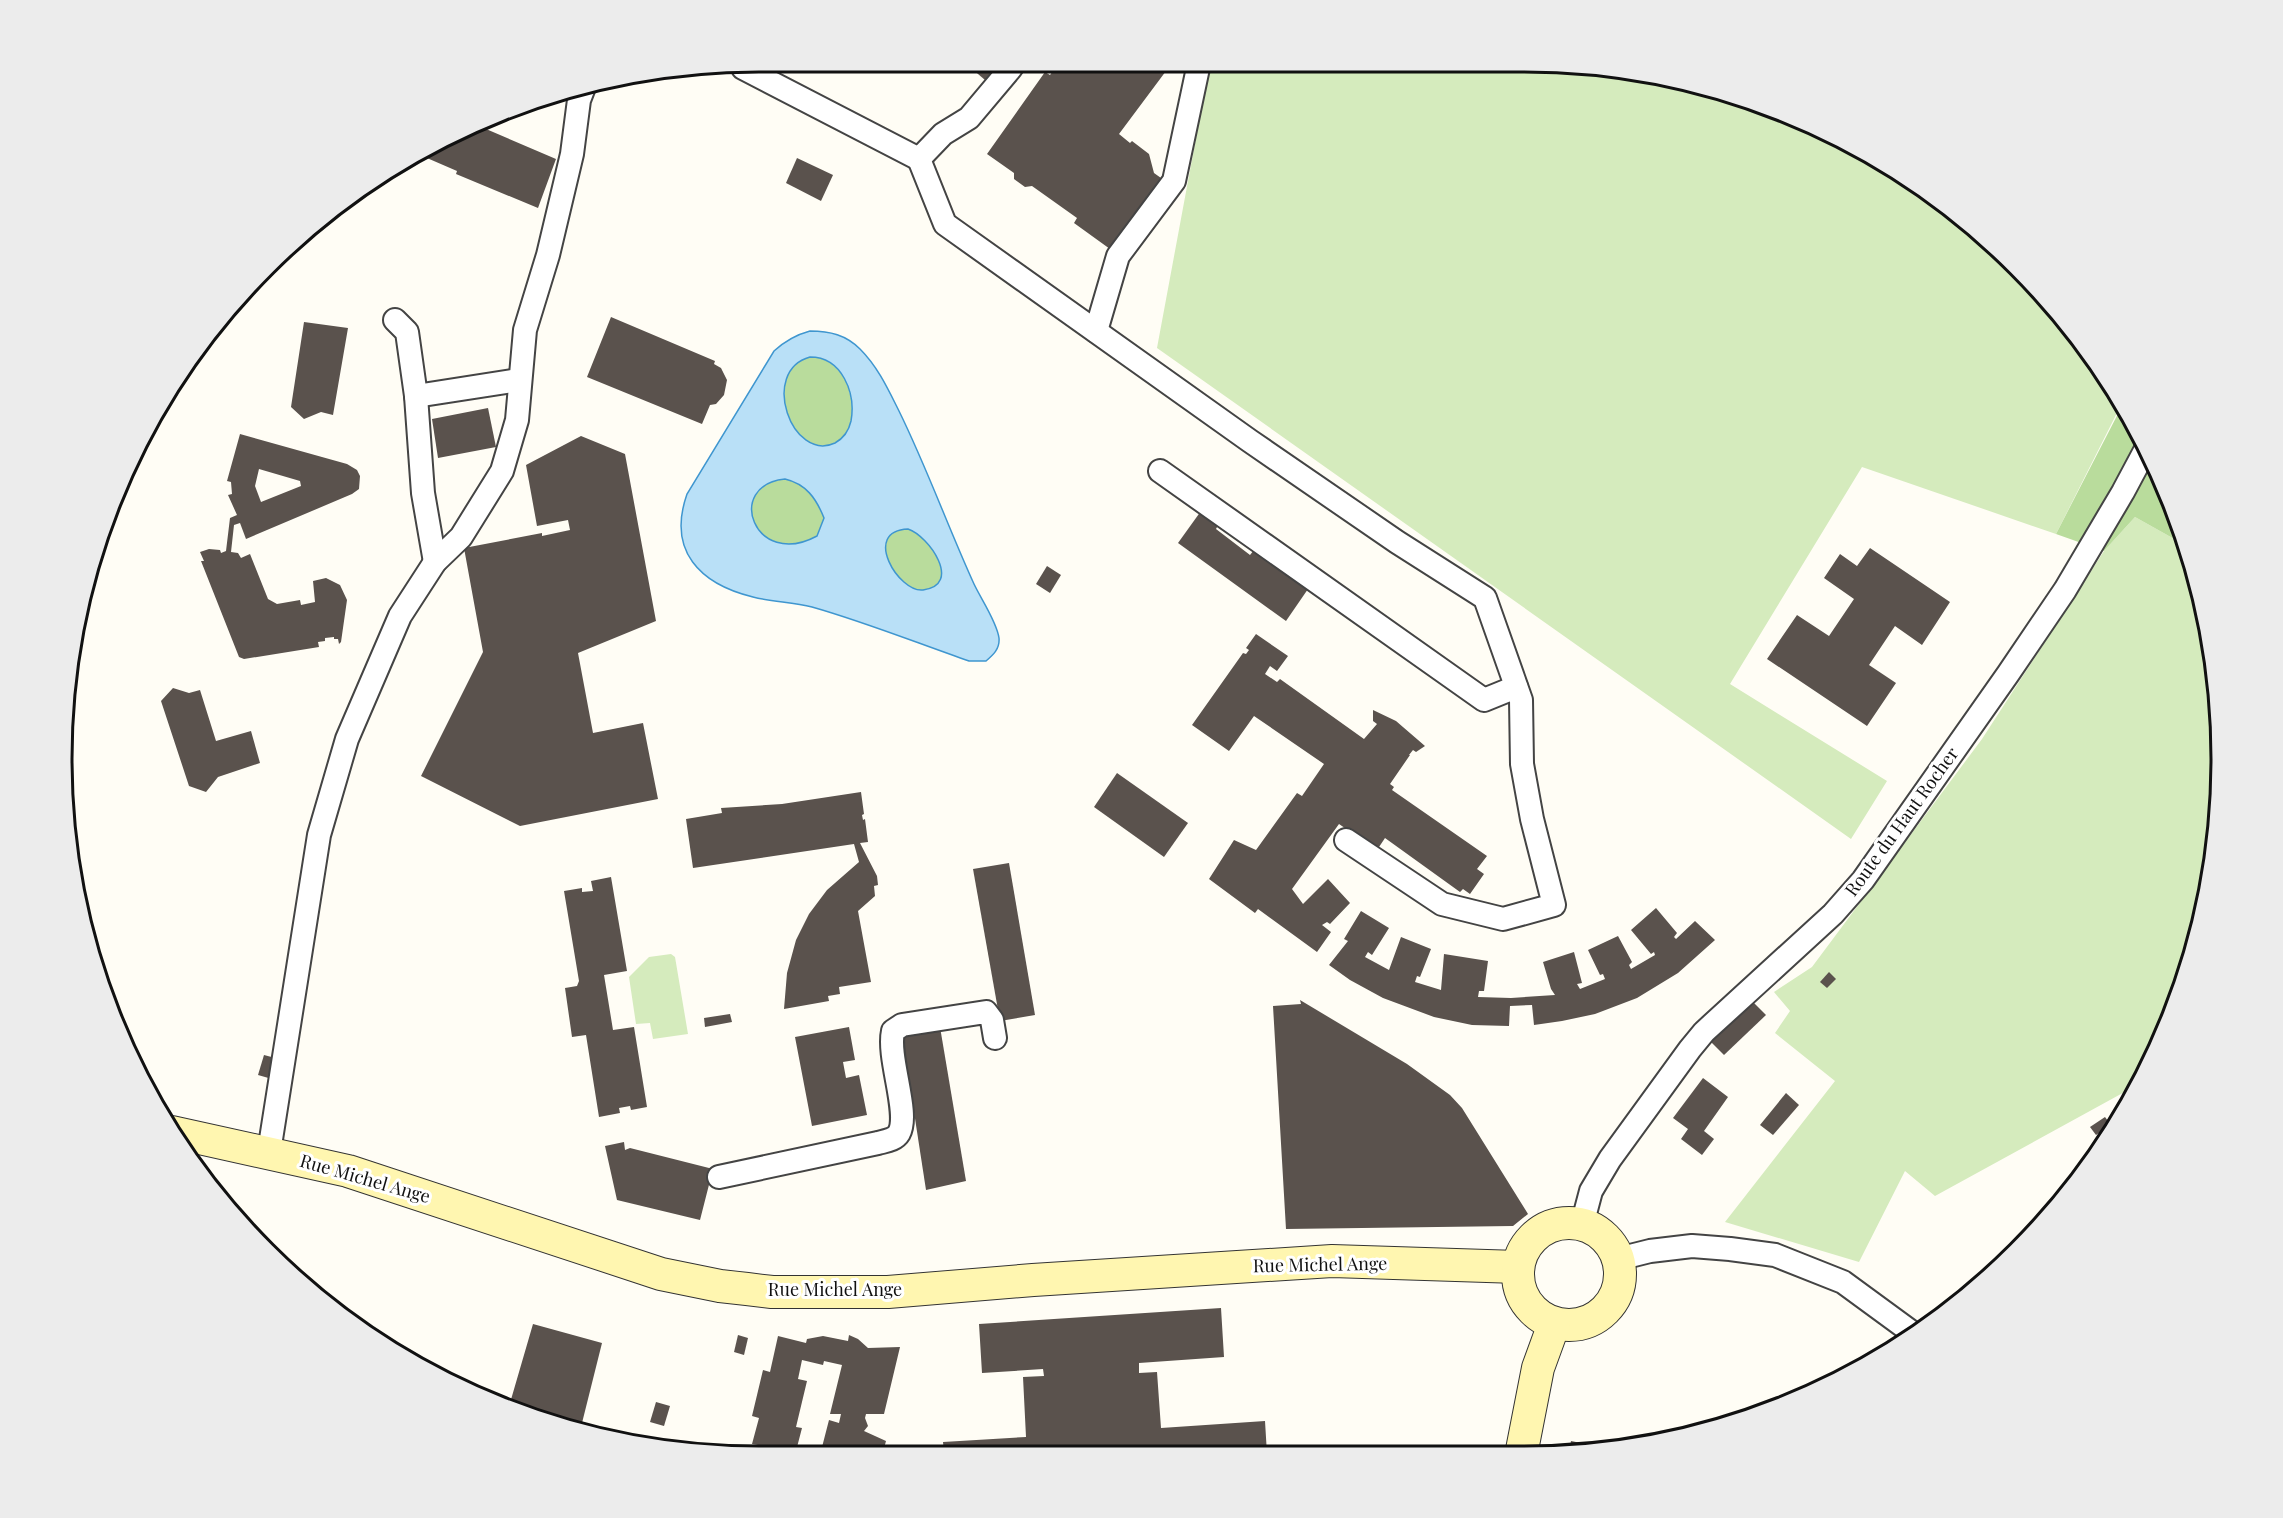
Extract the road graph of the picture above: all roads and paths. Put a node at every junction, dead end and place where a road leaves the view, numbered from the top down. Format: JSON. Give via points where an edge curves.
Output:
{"nodes":[{"id":1,"x":751,"y":72,"type":"edge"},
{"id":2,"x":1008,"y":72,"type":"edge"},
{"id":3,"x":1197,"y":72,"type":"edge"},
{"id":4,"x":581,"y":95,"type":"edge"},
{"id":5,"x":919,"y":159,"type":"junction"},
{"id":6,"x":395,"y":320,"type":"dead end"},
{"id":7,"x":1096,"y":331,"type":"junction"},
{"id":8,"x":519,"y":380,"type":"junction"},
{"id":9,"x":416,"y":396,"type":"junction"},
{"id":10,"x":2141,"y":458,"type":"edge"},
{"id":11,"x":1160,"y":471,"type":"dead end"},
{"id":12,"x":435,"y":562,"type":"junction"},
{"id":13,"x":1516,"y":687,"type":"junction"},
{"id":14,"x":1346,"y":840,"type":"dead end"},
{"id":15,"x":995,"y":1038,"type":"dead end"},
{"id":16,"x":184,"y":1134,"type":"edge"},
{"id":17,"x":270,"y":1152,"type":"junction"},
{"id":18,"x":719,"y":1177,"type":"dead end"},
{"id":19,"x":1582,"y":1225,"type":"junction"},
{"id":20,"x":1618,"y":1259,"type":"junction"},
{"id":21,"x":1518,"y":1267,"type":"junction"},
{"id":22,"x":1554,"y":1324,"type":"junction"},
{"id":23,"x":1907,"y":1329,"type":"edge"},
{"id":24,"x":1523,"y":1446,"type":"edge"}],
"edges":[{"from":1,"to":5,"type":"street"},
{"from":2,"to":5,"type":"street","via":[[969,118],[943,134]]},
{"from":3,"to":7,"type":"street","via":[[1174,181],[1118,256]]},
{"from":4,"to":8,"type":"street","via":[[572,154],[548,255],[525,330]]},
{"from":5,"to":7,"type":"street","via":[[945,224]]},
{"from":6,"to":9,"type":"street","via":[[407,332]]},
{"from":7,"to":13,"type":"street","via":[[1260,448],[1485,598]]},
{"from":8,"to":9,"type":"street"},
{"from":8,"to":12,"type":"street","via":[[517,420],[502,471],[461,537]]},
{"from":9,"to":12,"type":"street","via":[[423,493]]},
{"from":10,"to":19,"type":"street","name":"Route du Haut Rocher","via":[[2065,590],[1863,880],[1833,914],[1690,1049],[1610,1159],[1591,1191]]},
{"from":11,"to":13,"type":"street","via":[[1484,700]]},
{"from":12,"to":17,"type":"street","via":[[400,616],[347,739],[319,835]]},
{"from":13,"to":14,"type":"street","via":[[1521,700],[1522,764],[1554,905],[1503,919],[1442,904]]},
{"from":15,"to":18,"type":"street","via":[[992,1020],[986,1012],[902,1025],[892,1036],[901,1114],[900,1130],[895,1137]]},
{"from":16,"to":17,"type":"street","name":"Rue Michel Ange"},
{"from":17,"to":21,"type":"street","name":"Rue Michel Ange","via":[[378,1180],[661,1274],[720,1287],[888,1292],[1332,1261]]},
{"from":19,"to":20,"type":"street","via":[[1607,1240]]},
{"from":19,"to":21,"type":"street","via":[[1550,1226],[1536,1235],[1527,1244]]},
{"from":20,"to":22,"type":"street","via":[[1618,1287],[1603,1313],[1579,1325]]},
{"from":20,"to":23,"type":"street","via":[[1692,1246],[1775,1256],[1843,1282]]},
{"from":21,"to":22,"type":"street","via":[[1517,1280],[1530,1309]]},
{"from":22,"to":24,"type":"street","via":[[1538,1368]]}]}
